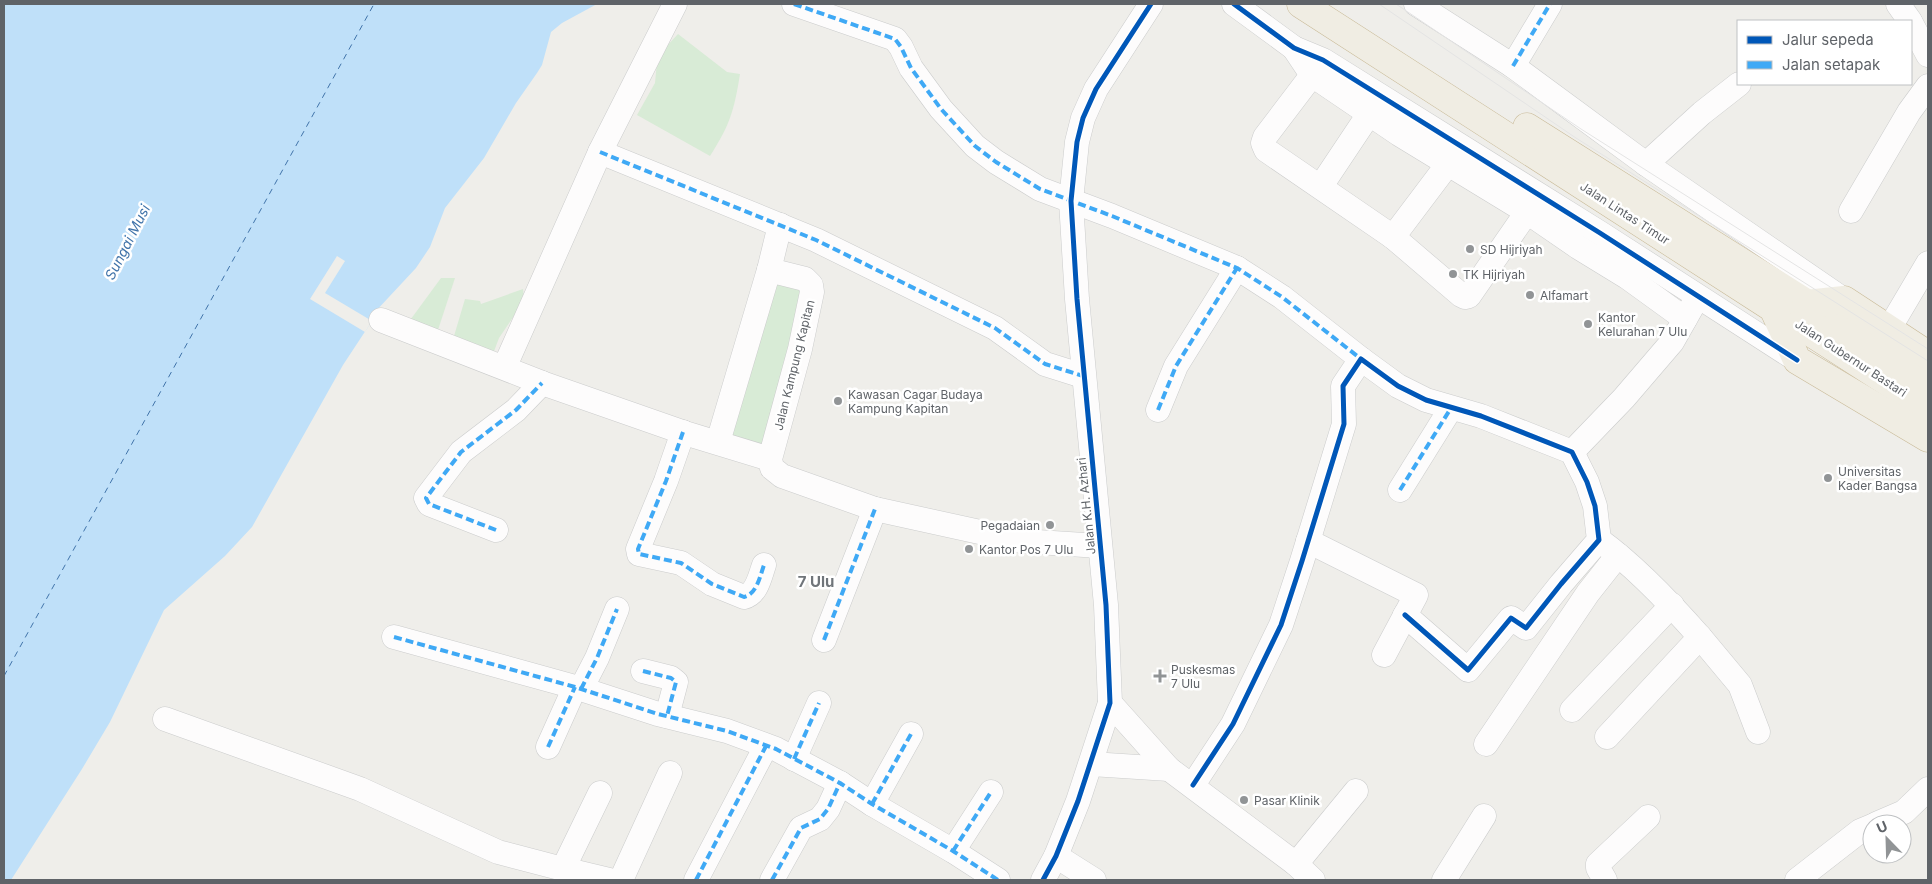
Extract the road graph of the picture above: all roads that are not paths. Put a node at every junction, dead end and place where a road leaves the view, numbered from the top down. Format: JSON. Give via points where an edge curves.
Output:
{"nodes":[{"id":1,"x":675,"y":4,"type":"edge"},
{"id":2,"x":794,"y":4,"type":"edge"},
{"id":3,"x":1151,"y":4,"type":"edge"},
{"id":4,"x":1234,"y":4,"type":"edge"},
{"id":5,"x":1301,"y":4,"type":"edge"},
{"id":6,"x":1334,"y":4,"type":"edge"},
{"id":7,"x":1416,"y":4,"type":"edge"},
{"id":8,"x":1550,"y":4,"type":"edge"},
{"id":9,"x":1898,"y":4,"type":"edge"},
{"id":10,"x":1909,"y":20,"type":"edge"},
{"id":11,"x":1912,"y":26,"type":"edge"},
{"id":12,"x":1388,"y":50,"type":"junction"},
{"id":13,"x":1928,"y":55,"type":"edge"},
{"id":14,"x":1513,"y":66,"type":"junction"},
{"id":15,"x":1318,"y":68,"type":"junction"},
{"id":16,"x":1739,"y":85,"type":"edge"},
{"id":17,"x":1928,"y":86,"type":"edge"},
{"id":18,"x":1369,"y":114,"type":"junction"},
{"id":19,"x":600,"y":152,"type":"junction"},
{"id":20,"x":1448,"y":164,"type":"junction"},
{"id":21,"x":1646,"y":164,"type":"junction"},
{"id":22,"x":1321,"y":186,"type":"junction"},
{"id":23,"x":1071,"y":201,"type":"junction"},
{"id":24,"x":1851,"y":211,"type":"dead end"},
{"id":25,"x":1527,"y":212,"type":"junction"},
{"id":26,"x":780,"y":225,"type":"junction"},
{"id":27,"x":1393,"y":237,"type":"junction"},
{"id":28,"x":1928,"y":263,"type":"edge"},
{"id":29,"x":1237,"y":268,"type":"junction"},
{"id":30,"x":769,"y":270,"type":"junction"},
{"id":31,"x":1698,"y":296,"type":"junction"},
{"id":32,"x":1844,"y":300,"type":"junction"},
{"id":33,"x":1806,"y":304,"type":"junction"},
{"id":34,"x":1773,"y":308,"type":"junction"},
{"id":35,"x":1685,"y":319,"type":"junction"},
{"id":36,"x":381,"y":320,"type":"dead end"},
{"id":37,"x":1889,"y":329,"type":"junction"},
{"id":38,"x":1928,"y":355,"type":"edge"},
{"id":39,"x":1361,"y":359,"type":"junction"},
{"id":40,"x":1797,"y":360,"type":"junction"},
{"id":41,"x":505,"y":366,"type":"dead end"},
{"id":42,"x":1083,"y":376,"type":"junction"},
{"id":43,"x":542,"y":383,"type":"junction"},
{"id":44,"x":1926,"y":402,"type":"edge"},
{"id":45,"x":1451,"y":408,"type":"junction"},
{"id":46,"x":1158,"y":410,"type":"dead end"},
{"id":47,"x":686,"y":433,"type":"junction"},
{"id":48,"x":1928,"y":438,"type":"edge"},
{"id":49,"x":718,"y":442,"type":"junction"},
{"id":50,"x":1580,"y":443,"type":"junction"},
{"id":51,"x":770,"y":459,"type":"junction"},
{"id":52,"x":1400,"y":490,"type":"dead end"},
{"id":53,"x":875,"y":509,"type":"junction"},
{"id":54,"x":496,"y":530,"type":"dead end"},
{"id":55,"x":1599,"y":540,"type":"junction"},
{"id":56,"x":1308,"y":541,"type":"junction"},
{"id":57,"x":1100,"y":546,"type":"junction"},
{"id":58,"x":1618,"y":554,"type":"junction"},
{"id":59,"x":764,"y":565,"type":"dead end"},
{"id":60,"x":1672,"y":605,"type":"junction"},
{"id":61,"x":617,"y":609,"type":"dead end"},
{"id":62,"x":1405,"y":615,"type":"junction"},
{"id":63,"x":394,"y":637,"type":"dead end"},
{"id":64,"x":1700,"y":637,"type":"junction"},
{"id":65,"x":824,"y":640,"type":"dead end"},
{"id":66,"x":1384,"y":655,"type":"dead end"},
{"id":67,"x":643,"y":671,"type":"dead end"},
{"id":68,"x":578,"y":688,"type":"junction"},
{"id":69,"x":819,"y":703,"type":"dead end"},
{"id":70,"x":1110,"y":703,"type":"junction"},
{"id":71,"x":1572,"y":710,"type":"dead end"},
{"id":72,"x":667,"y":716,"type":"junction"},
{"id":73,"x":165,"y":719,"type":"dead end"},
{"id":74,"x":1758,"y":732,"type":"dead end"},
{"id":75,"x":911,"y":734,"type":"dead end"},
{"id":76,"x":1607,"y":737,"type":"dead end"},
{"id":77,"x":1486,"y":744,"type":"dead end"},
{"id":78,"x":766,"y":746,"type":"junction"},
{"id":79,"x":548,"y":747,"type":"dead end"},
{"id":80,"x":794,"y":759,"type":"junction"},
{"id":81,"x":1091,"y":764,"type":"junction"},
{"id":82,"x":1170,"y":768,"type":"junction"},
{"id":83,"x":670,"y":773,"type":"dead end"},
{"id":84,"x":840,"y":783,"type":"junction"},
{"id":85,"x":1193,"y":785,"type":"junction"},
{"id":86,"x":1928,"y":789,"type":"edge"},
{"id":87,"x":1356,"y":790,"type":"dead end"},
{"id":88,"x":600,"y":792,"type":"dead end"},
{"id":89,"x":991,"y":792,"type":"dead end"},
{"id":90,"x":872,"y":804,"type":"junction"},
{"id":91,"x":1899,"y":814,"type":"edge"},
{"id":92,"x":1484,"y":816,"type":"dead end"},
{"id":93,"x":1648,"y":817,"type":"dead end"},
{"id":94,"x":1862,"y":832,"type":"edge"},
{"id":95,"x":953,"y":851,"type":"junction"},
{"id":96,"x":1056,"y":856,"type":"junction"},
{"id":97,"x":1296,"y":864,"type":"junction"},
{"id":98,"x":563,"y":869,"type":"junction"},
{"id":99,"x":609,"y":880,"type":"edge"},
{"id":100,"x":621,"y":880,"type":"edge"},
{"id":101,"x":696,"y":880,"type":"edge"},
{"id":102,"x":772,"y":880,"type":"edge"},
{"id":103,"x":998,"y":880,"type":"edge"},
{"id":104,"x":1043,"y":880,"type":"edge"},
{"id":105,"x":1094,"y":880,"type":"edge"},
{"id":106,"x":1313,"y":880,"type":"edge"},
{"id":107,"x":1444,"y":880,"type":"edge"},
{"id":108,"x":1605,"y":880,"type":"edge"},
{"id":109,"x":1797,"y":880,"type":"edge"}],
"edges":[{"from":1,"to":19,"type":"street"},
{"from":2,"to":23,"type":"street","via":[[894,40],[941,109],[976,146],[1037,188]]},
{"from":3,"to":23,"type":"street","name":"Jalan K.H. Azhari","via":[[1096,89],[1083,118],[1077,142]]},
{"from":4,"to":15,"type":"street"},
{"from":5,"to":12,"type":"highway","name":"Jalan Lintas Timur"},
{"from":6,"to":12,"type":"highway","name":"Jalan Lintas Timur"},
{"from":7,"to":14,"type":"street"},
{"from":8,"to":14,"type":"street"},
{"from":9,"to":10,"type":"street"},
{"from":11,"to":13,"type":"street"},
{"from":12,"to":33,"type":"highway","name":"Jalan Lintas Timur"},
{"from":12,"to":34,"type":"highway","name":"Jalan Lintas Timur"},
{"from":14,"to":21,"type":"street"},
{"from":15,"to":18,"type":"street"},
{"from":15,"to":22,"type":"street","via":[[1263,143],[1266,150]]},
{"from":15,"to":31,"type":"street","via":[[1600,233]]},
{"from":16,"to":21,"type":"street"},
{"from":17,"to":24,"type":"street","via":[[1909,112]]},
{"from":18,"to":20,"type":"street"},
{"from":18,"to":22,"type":"street"},
{"from":19,"to":26,"type":"street"},
{"from":19,"to":41,"type":"street"},
{"from":20,"to":25,"type":"street"},
{"from":20,"to":27,"type":"street"},
{"from":21,"to":32,"type":"street"},
{"from":22,"to":27,"type":"street"},
{"from":23,"to":29,"type":"street"},
{"from":23,"to":42,"type":"street","name":"Jalan K.H. Azhari"},
{"from":25,"to":27,"type":"street","via":[[1467,297]]},
{"from":25,"to":35,"type":"street"},
{"from":26,"to":30,"type":"street"},
{"from":26,"to":42,"type":"street","via":[[824,243],[995,328],[1045,364]]},
{"from":28,"to":37,"type":"street"},
{"from":29,"to":39,"type":"street","via":[[1282,297]]},
{"from":29,"to":46,"type":"street","via":[[1176,366]]},
{"from":30,"to":49,"type":"street"},
{"from":30,"to":51,"type":"street","name":"Jalan Kampung Kapitan","via":[[805,279],[812,292]]},
{"from":31,"to":35,"type":"street"},
{"from":31,"to":40,"type":"street"},
{"from":32,"to":33,"type":"highway"},
{"from":32,"to":37,"type":"highway"},
{"from":33,"to":44,"type":"highway","name":"Jalan Gubernur Bastari"},
{"from":34,"to":40,"type":"highway"},
{"from":34,"to":44,"type":"highway","name":"Jalan Gubernur Bastari"},
{"from":35,"to":50,"type":"street","via":[[1672,342]]},
{"from":36,"to":43,"type":"street"},
{"from":37,"to":38,"type":"highway"},
{"from":39,"to":45,"type":"street","via":[[1398,386]]},
{"from":39,"to":56,"type":"street","via":[[1343,386],[1344,424]]},
{"from":40,"to":48,"type":"highway"},
{"from":42,"to":57,"type":"street","name":"Jalan K.H. Azhari"},
{"from":43,"to":47,"type":"street"},
{"from":43,"to":54,"type":"street","via":[[516,410],[461,452],[426,498],[429,504]]},
{"from":45,"to":50,"type":"street"},
{"from":45,"to":52,"type":"street"},
{"from":47,"to":49,"type":"street"},
{"from":47,"to":59,"type":"street","via":[[638,549],[639,554],[681,564],[712,584],[744,596],[752,594]]},
{"from":49,"to":51,"type":"street"},
{"from":50,"to":55,"type":"street"},
{"from":51,"to":53,"type":"street","via":[[772,468],[782,476]]},
{"from":53,"to":57,"type":"street","via":[[1022,541]]},
{"from":53,"to":65,"type":"street"},
{"from":55,"to":58,"type":"street"},
{"from":55,"to":62,"type":"street","via":[[1526,628],[1510,618],[1468,670]]},
{"from":56,"to":62,"type":"street","via":[[1416,595]]},
{"from":56,"to":85,"type":"street","via":[[1281,625],[1259,673],[1232,724]]},
{"from":57,"to":70,"type":"street","name":"Jalan K.H. Azhari"},
{"from":58,"to":60,"type":"street"},
{"from":58,"to":77,"type":"street"},
{"from":60,"to":64,"type":"street"},
{"from":60,"to":71,"type":"street"},
{"from":61,"to":68,"type":"street","via":[[597,658]]},
{"from":62,"to":66,"type":"street"},
{"from":63,"to":68,"type":"street"},
{"from":64,"to":74,"type":"street","via":[[1740,685]]},
{"from":64,"to":76,"type":"street"},
{"from":67,"to":72,"type":"street","via":[[676,682]]},
{"from":68,"to":72,"type":"street"},
{"from":68,"to":79,"type":"street"},
{"from":69,"to":80,"type":"street"},
{"from":70,"to":81,"type":"street","name":"Jalan K.H. Azhari"},
{"from":70,"to":82,"type":"street"},
{"from":72,"to":78,"type":"street","via":[[727,731]]},
{"from":73,"to":98,"type":"street","via":[[360,789],[498,852]]},
{"from":75,"to":90,"type":"street"},
{"from":78,"to":80,"type":"street"},
{"from":78,"to":101,"type":"street"},
{"from":80,"to":84,"type":"street"},
{"from":81,"to":82,"type":"street"},
{"from":81,"to":96,"type":"street","name":"Jalan K.H. Azhari"},
{"from":82,"to":85,"type":"street"},
{"from":83,"to":100,"type":"street"},
{"from":84,"to":90,"type":"street"},
{"from":84,"to":102,"type":"street","via":[[820,819],[801,828]]},
{"from":85,"to":97,"type":"street"},
{"from":86,"to":91,"type":"street"},
{"from":87,"to":97,"type":"street"},
{"from":88,"to":98,"type":"street"},
{"from":89,"to":95,"type":"street"},
{"from":90,"to":95,"type":"street"},
{"from":92,"to":107,"type":"street"},
{"from":93,"to":108,"type":"street","via":[[1598,864]]},
{"from":94,"to":109,"type":"street"},
{"from":95,"to":103,"type":"street"},
{"from":96,"to":104,"type":"street","name":"Jalan K.H. Azhari"},
{"from":96,"to":105,"type":"street"},
{"from":97,"to":106,"type":"street"},
{"from":98,"to":99,"type":"street"}]}
